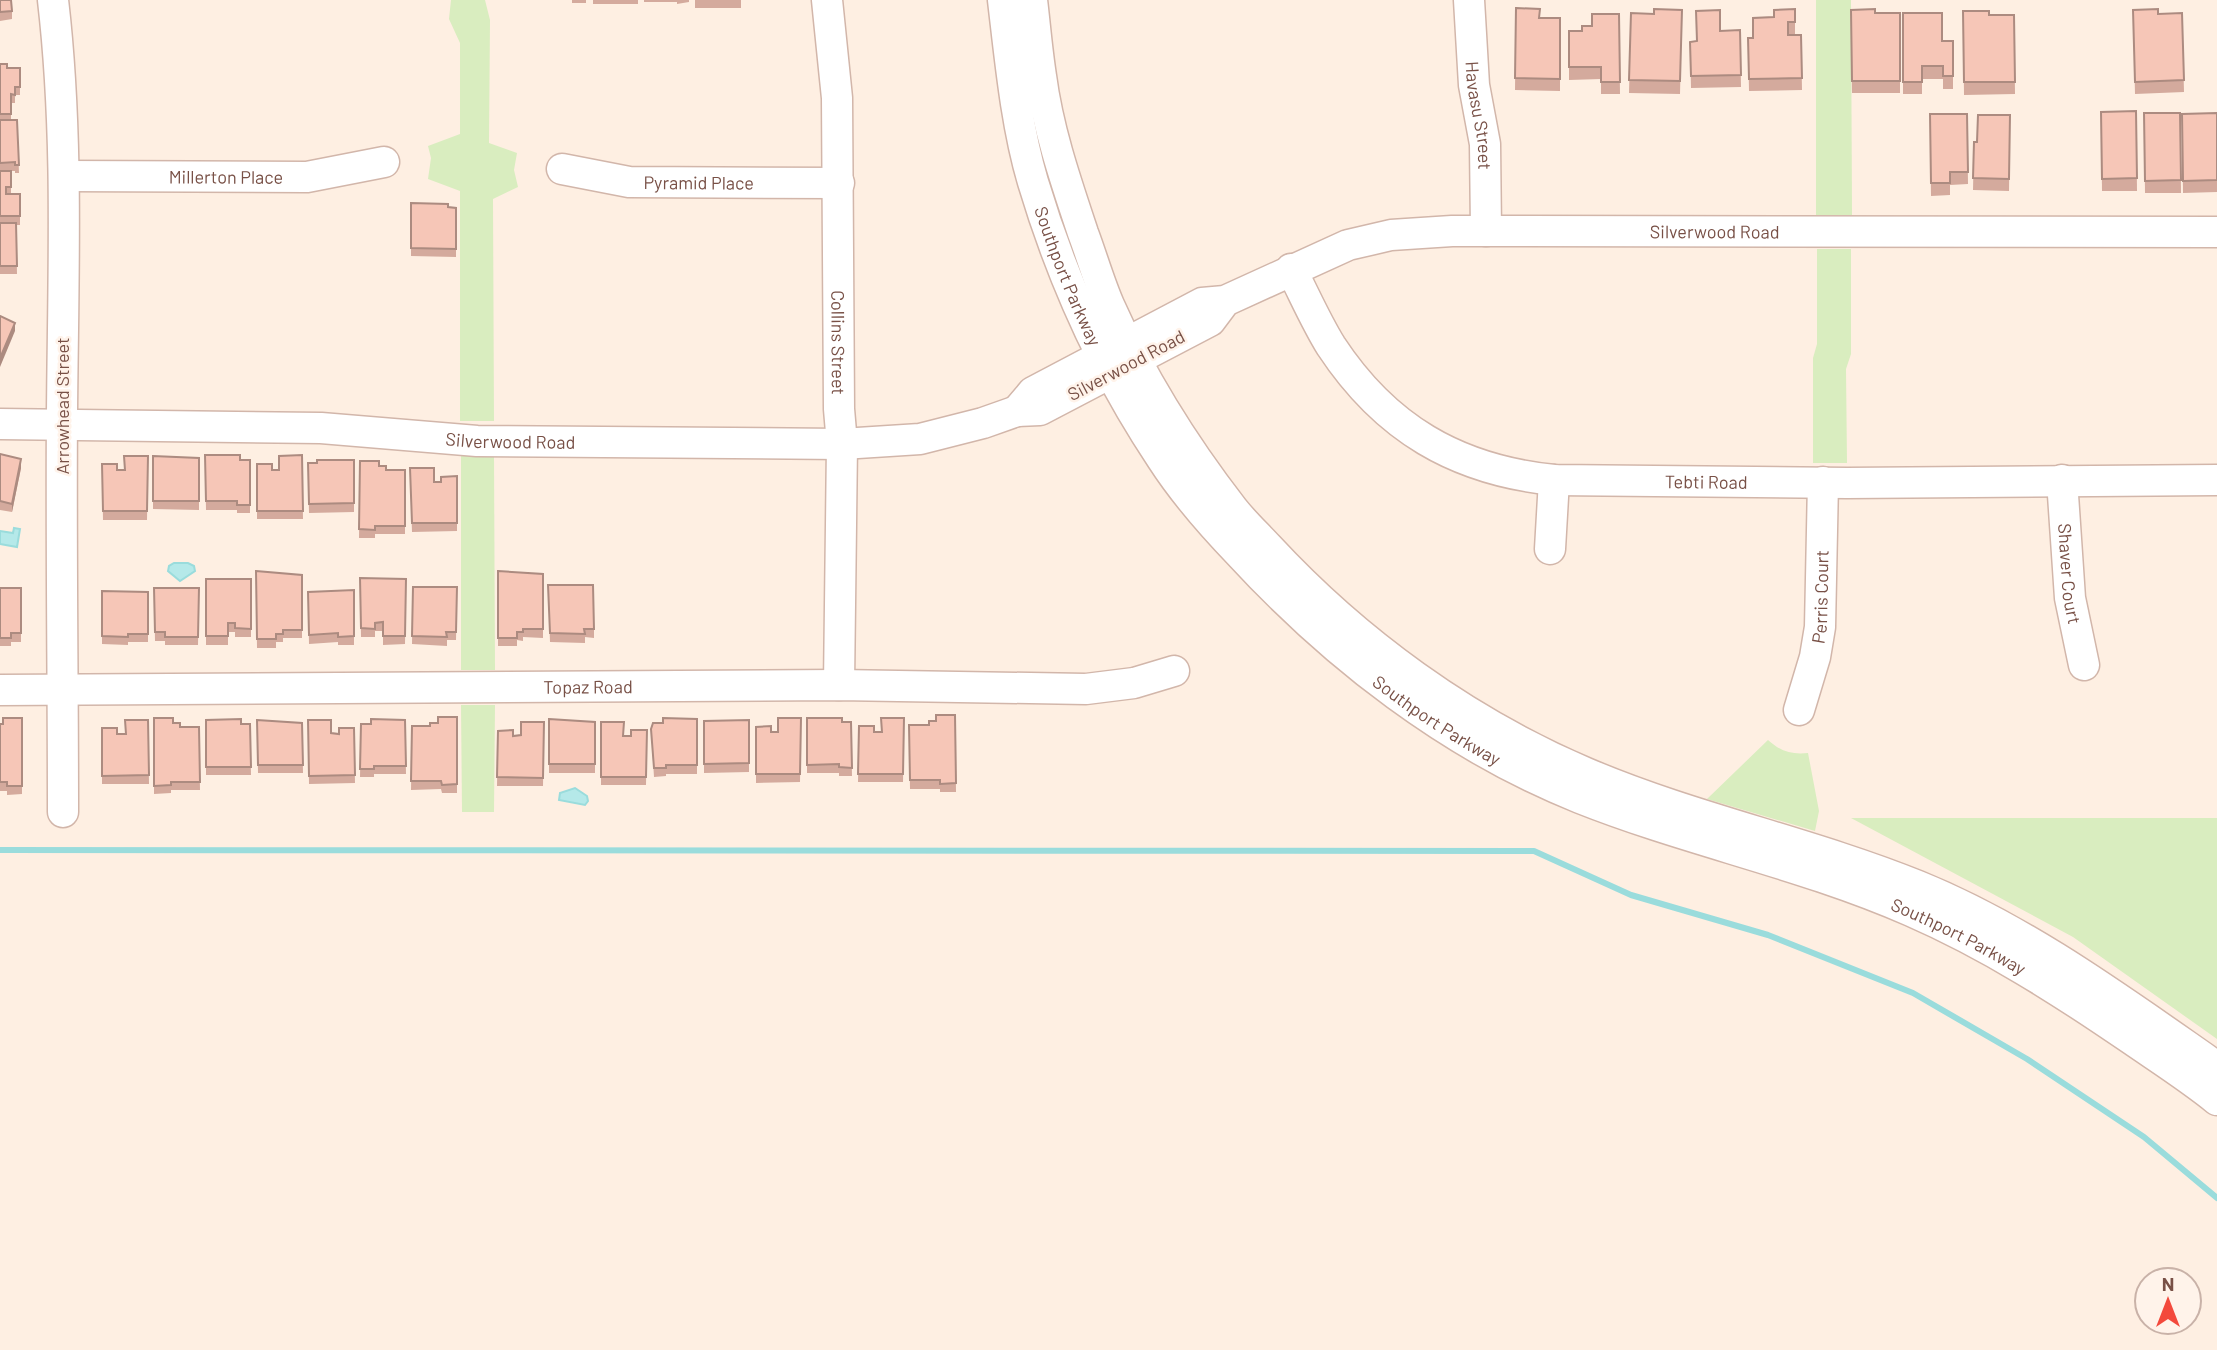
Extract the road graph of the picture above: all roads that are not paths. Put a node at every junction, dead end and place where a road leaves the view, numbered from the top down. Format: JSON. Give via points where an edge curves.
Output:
{"nodes":[{"id":1,"x":53,"y":0,"type":"edge"},
{"id":2,"x":827,"y":0,"type":"edge"},
{"id":3,"x":1003,"y":0,"type":"edge"},
{"id":4,"x":1032,"y":0,"type":"edge"},
{"id":5,"x":1469,"y":0,"type":"edge"},
{"id":6,"x":384,"y":162,"type":"dead end"},
{"id":7,"x":562,"y":169,"type":"dead end"},
{"id":8,"x":65,"y":176,"type":"junction"},
{"id":9,"x":839,"y":183,"type":"junction"},
{"id":10,"x":1486,"y":232,"type":"junction"},
{"id":11,"x":2217,"y":232,"type":"edge"},
{"id":12,"x":1291,"y":269,"type":"junction"},
{"id":13,"x":1120,"y":357,"type":"junction"},
{"id":14,"x":0,"y":424,"type":"edge"},
{"id":15,"x":62,"y":426,"type":"junction"},
{"id":16,"x":842,"y":444,"type":"junction"},
{"id":17,"x":1554,"y":480,"type":"junction"},
{"id":18,"x":2062,"y":480,"type":"junction"},
{"id":19,"x":2217,"y":480,"type":"edge"},
{"id":20,"x":1823,"y":482,"type":"junction"},
{"id":21,"x":1550,"y":549,"type":"dead end"},
{"id":22,"x":2084,"y":666,"type":"dead end"},
{"id":23,"x":1174,"y":671,"type":"dead end"},
{"id":24,"x":839,"y":685,"type":"junction"},
{"id":25,"x":63,"y":689,"type":"junction"},
{"id":26,"x":0,"y":690,"type":"edge"},
{"id":27,"x":1799,"y":710,"type":"dead end"},
{"id":28,"x":63,"y":812,"type":"dead end"},
{"id":29,"x":2217,"y":1067,"type":"edge"},
{"id":30,"x":2217,"y":1100,"type":"edge"}],
"edges":[{"from":1,"to":8,"type":"street","name":"Arrowhead Street"},
{"from":2,"to":9,"type":"street","name":"Collins Street","via":[[837,98]]},
{"from":3,"to":13,"type":"street","name":"Southport Parkway","via":[[1032,178],[1064,271]]},
{"from":4,"to":13,"type":"street","name":"Southport Parkway","via":[[1041,80],[1062,170],[1109,304]]},
{"from":5,"to":10,"type":"street","name":"Havasu Street","via":[[1474,85],[1485,144]]},
{"from":6,"to":8,"type":"street","name":"Millerton Place","via":[[307,177]]},
{"from":7,"to":9,"type":"street","name":"Pyramid Place","via":[[629,182]]},
{"from":8,"to":15,"type":"street","name":"Arrowhead Street"},
{"from":9,"to":16,"type":"street","name":"Collins Street"},
{"from":10,"to":11,"type":"street","name":"Silverwood Road"},
{"from":10,"to":12,"type":"street","name":"Silverwood Road","via":[[1391,235],[1348,245]]},
{"from":12,"to":13,"type":"street","name":"Silverwood Road","via":[[1226,301],[1210,321]]},
{"from":12,"to":17,"type":"street","name":"Tebti Road","via":[[1330,344],[1356,380],[1391,415],[1450,455],[1522,477]]},
{"from":13,"to":16,"type":"street","name":"Silverwood Road","via":[[1040,410],[1017,411],[920,439]]},
{"from":13,"to":29,"type":"street","name":"Southport Parkway","via":[[1174,423],[1235,511],[1299,580],[1366,639],[1440,694],[1587,773],[1921,887],[2012,932],[2083,975]]},
{"from":13,"to":30,"type":"street","name":"Southport Parkway","via":[[1163,461],[1215,528],[1300,616],[1425,715],[1576,796],[1911,911],[1999,954],[2080,1004]]},
{"from":14,"to":15,"type":"street","name":"Silverwood Road"},
{"from":15,"to":16,"type":"street","name":"Silverwood Road","via":[[321,428],[477,441]]},
{"from":15,"to":25,"type":"street","name":"Arrowhead Street"},
{"from":16,"to":24,"type":"street","name":"Collins Street"},
{"from":17,"to":20,"type":"street","name":"Tebti Road"},
{"from":17,"to":21,"type":"street"},
{"from":18,"to":19,"type":"street","name":"Tebti Road"},
{"from":18,"to":20,"type":"street","name":"Tebti Road"},
{"from":18,"to":22,"type":"street","name":"Shaver Court","via":[[2070,597]]},
{"from":20,"to":27,"type":"street","name":"Perris Court","via":[[1820,627]]},
{"from":23,"to":24,"type":"street","name":"Topaz Road","via":[[1134,683],[1086,689]]},
{"from":24,"to":25,"type":"street","name":"Topaz Road"},
{"from":25,"to":26,"type":"street","name":"Topaz Road"},
{"from":25,"to":28,"type":"street","name":"Arrowhead Street"}]}
